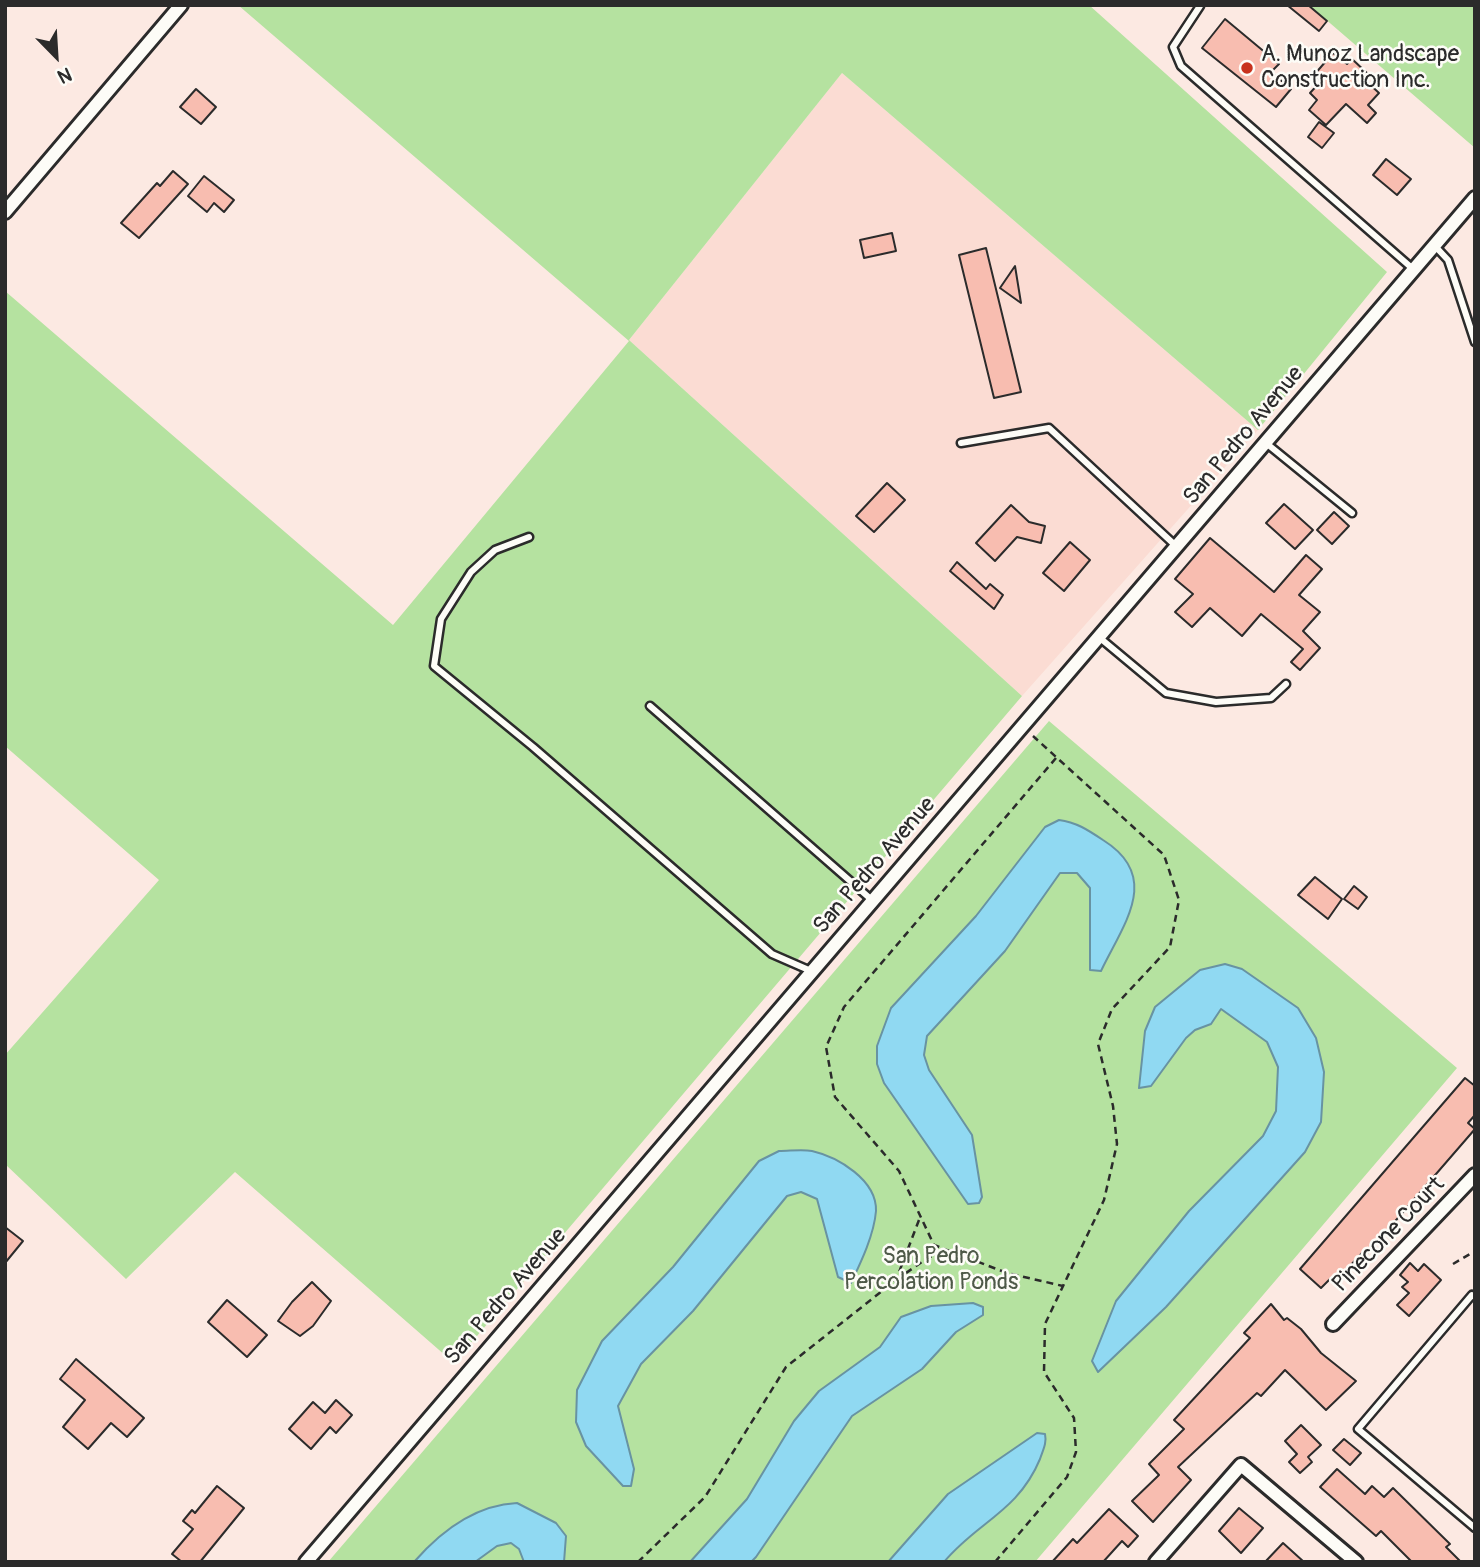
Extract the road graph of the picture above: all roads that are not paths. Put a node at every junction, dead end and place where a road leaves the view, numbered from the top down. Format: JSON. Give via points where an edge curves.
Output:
{"nodes":[{"id":1,"x":181,"y":5,"type":"edge"},
{"id":2,"x":1200,"y":6,"type":"edge"},
{"id":3,"x":1475,"y":198,"type":"edge"},
{"id":4,"x":5,"y":212,"type":"edge"},
{"id":5,"x":1434,"y":245,"type":"junction"},
{"id":6,"x":1413,"y":269,"type":"junction"},
{"id":7,"x":1475,"y":342,"type":"edge"},
{"id":8,"x":961,"y":443,"type":"dead end"},
{"id":9,"x":1266,"y":443,"type":"junction"},
{"id":10,"x":1352,"y":513,"type":"dead end"},
{"id":11,"x":529,"y":537,"type":"dead end"},
{"id":12,"x":1178,"y":547,"type":"junction"},
{"id":13,"x":1100,"y":638,"type":"junction"},
{"id":14,"x":1286,"y":684,"type":"dead end"},
{"id":15,"x":650,"y":706,"type":"dead end"},
{"id":16,"x":873,"y":901,"type":"junction"},
{"id":17,"x":813,"y":971,"type":"junction"},
{"id":18,"x":1472,"y":1183,"type":"edge"},
{"id":19,"x":1475,"y":1297,"type":"edge"},
{"id":20,"x":1333,"y":1324,"type":"dead end"},
{"id":21,"x":1475,"y":1528,"type":"edge"},
{"id":22,"x":306,"y":1562,"type":"edge"},
{"id":23,"x":1156,"y":1562,"type":"edge"},
{"id":24,"x":1356,"y":1562,"type":"edge"}],
"edges":[{"from":1,"to":4,"type":"street"},
{"from":2,"to":6,"type":"lane","via":[[1173,47],[1181,66]]},
{"from":3,"to":5,"type":"street","name":"San Pedro Avenue"},
{"from":5,"to":6,"type":"street","name":"San Pedro Avenue"},
{"from":5,"to":7,"type":"lane","via":[[1448,260]]},
{"from":6,"to":9,"type":"street","name":"San Pedro Avenue"},
{"from":8,"to":12,"type":"lane","via":[[1049,428]]},
{"from":9,"to":10,"type":"lane"},
{"from":9,"to":12,"type":"street","name":"San Pedro Avenue"},
{"from":11,"to":17,"type":"lane","via":[[495,550],[471,572],[441,619],[434,666],[772,954]]},
{"from":12,"to":13,"type":"street","name":"San Pedro Avenue"},
{"from":13,"to":14,"type":"lane","via":[[1166,693],[1216,702],[1271,698]]},
{"from":13,"to":16,"type":"street","name":"San Pedro Avenue"},
{"from":15,"to":16,"type":"lane"},
{"from":16,"to":17,"type":"street","name":"San Pedro Avenue"},
{"from":17,"to":22,"type":"street","name":"San Pedro Avenue"},
{"from":18,"to":20,"type":"street","name":"Pinecone Court"},
{"from":19,"to":21,"type":"lane","via":[[1472,1295],[1358,1429]]},
{"from":23,"to":24,"type":"street","via":[[1241,1465]]}]}
